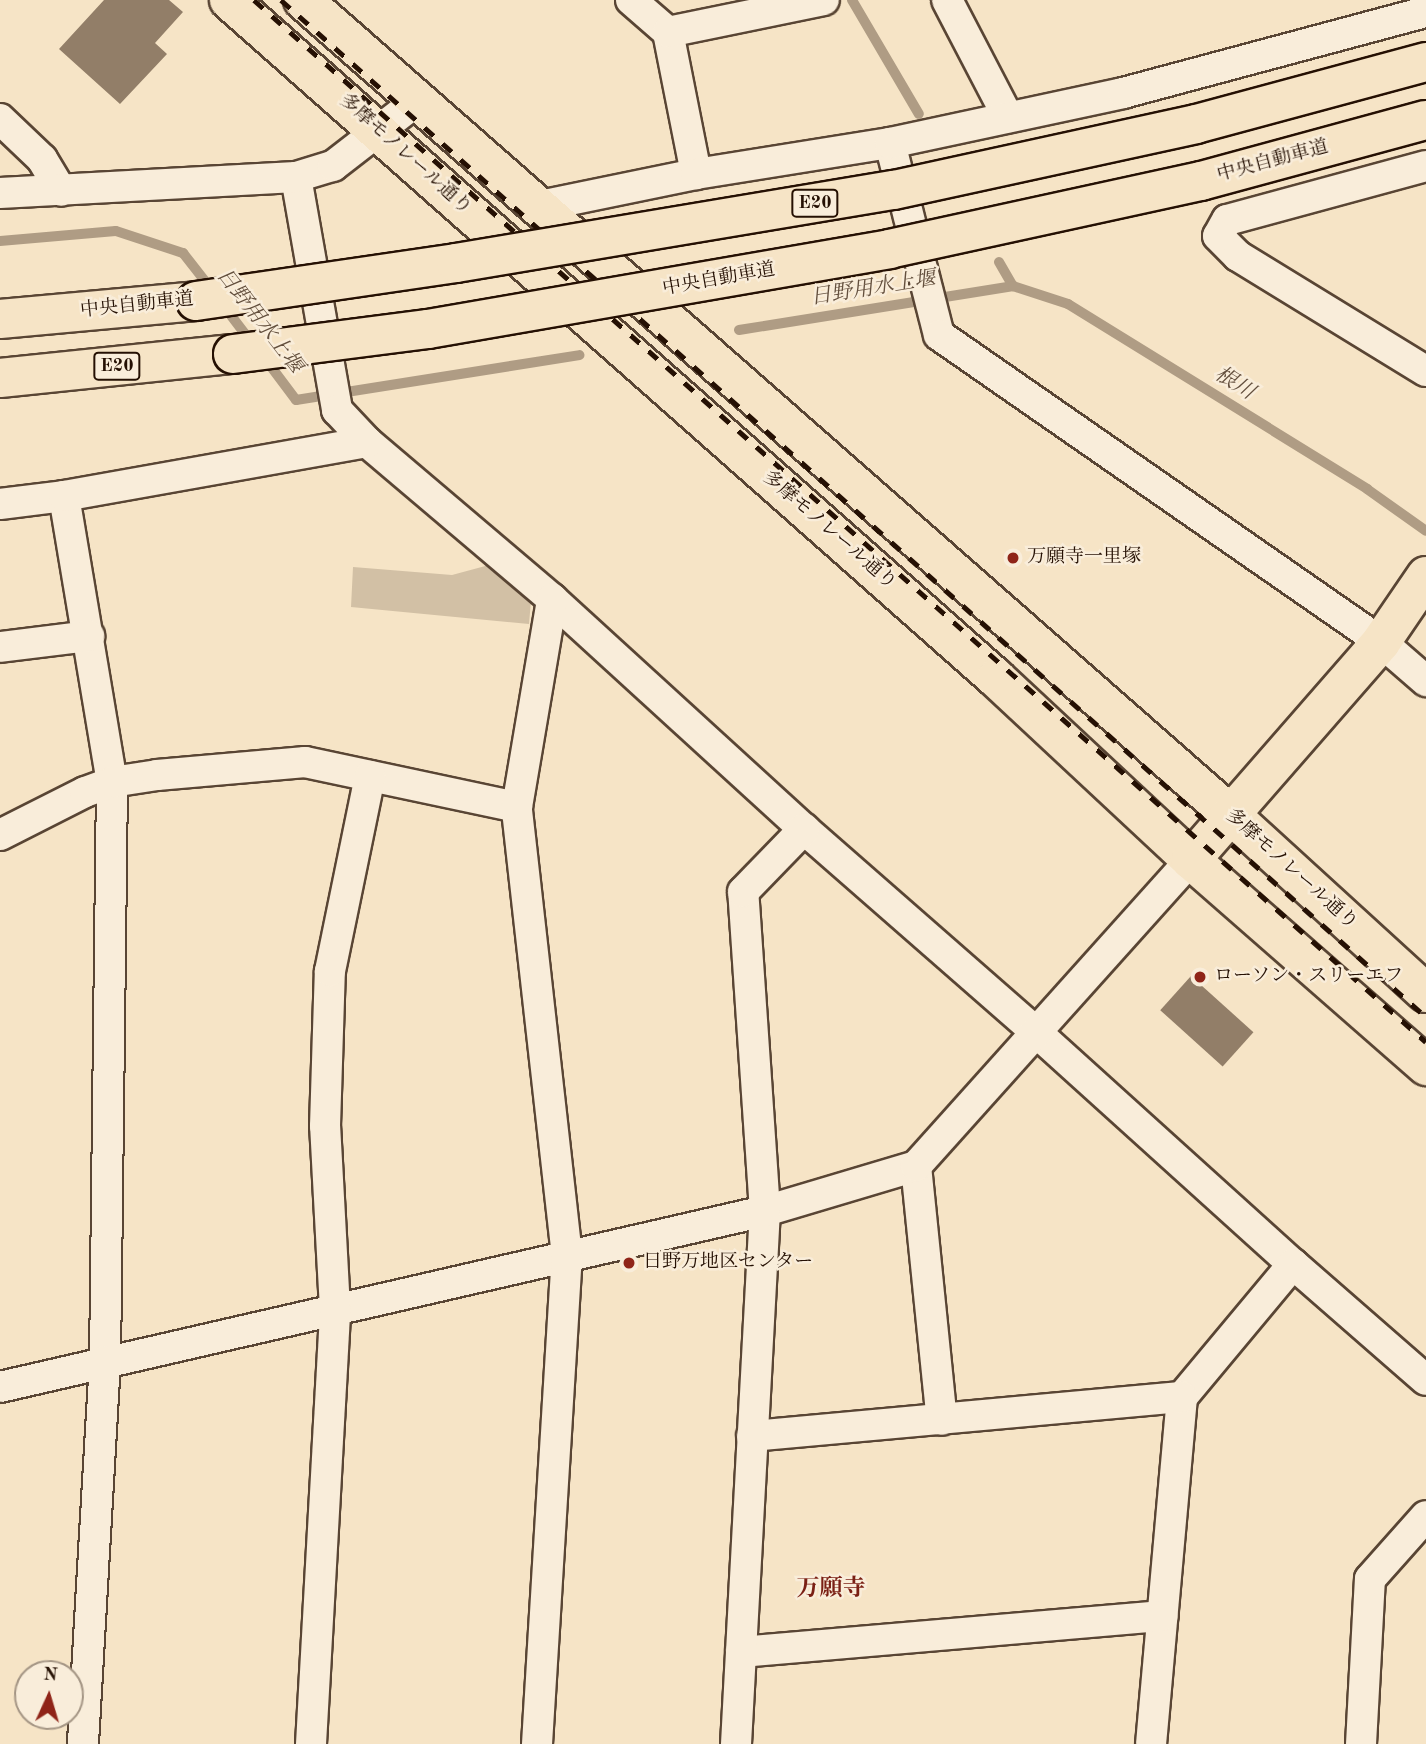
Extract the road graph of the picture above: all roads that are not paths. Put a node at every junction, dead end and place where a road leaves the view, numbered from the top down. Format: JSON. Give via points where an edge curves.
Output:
{"nodes":[{"id":1,"x":229,"y":0,"type":"edge"},
{"id":2,"x":303,"y":0,"type":"edge"},
{"id":3,"x":631,"y":0,"type":"edge"},
{"id":4,"x":824,"y":0,"type":"edge"},
{"id":5,"x":947,"y":0,"type":"edge"},
{"id":6,"x":1426,"y":12,"type":"edge"},
{"id":7,"x":668,"y":32,"type":"junction"},
{"id":8,"x":1426,"y":62,"type":"edge"},
{"id":9,"x":418,"y":100,"type":"junction"},
{"id":10,"x":1008,"y":117,"type":"junction"},
{"id":11,"x":0,"y":119,"type":"edge"},
{"id":12,"x":1426,"y":120,"type":"edge"},
{"id":13,"x":380,"y":131,"type":"junction"},
{"id":14,"x":890,"y":143,"type":"junction"},
{"id":15,"x":1426,"y":166,"type":"edge"},
{"id":16,"x":696,"y":174,"type":"junction"},
{"id":17,"x":296,"y":177,"type":"junction"},
{"id":18,"x":61,"y":191,"type":"junction"},
{"id":19,"x":0,"y":193,"type":"edge"},
{"id":20,"x":540,"y":206,"type":"junction"},
{"id":21,"x":0,"y":319,"type":"edge"},
{"id":22,"x":598,"y":327,"type":"junction"},
{"id":23,"x":1426,"y":371,"type":"edge"},
{"id":24,"x":0,"y":378,"type":"edge"},
{"id":25,"x":367,"y":442,"type":"junction"},
{"id":26,"x":64,"y":496,"type":"junction"},
{"id":27,"x":0,"y":504,"type":"edge"},
{"id":28,"x":1426,"y":576,"type":"edge"},
{"id":29,"x":552,"y":599,"type":"junction"},
{"id":30,"x":89,"y":636,"type":"junction"},
{"id":31,"x":1381,"y":642,"type":"junction"},
{"id":32,"x":0,"y":647,"type":"edge"},
{"id":33,"x":1426,"y":681,"type":"edge"},
{"id":34,"x":370,"y":776,"type":"junction"},
{"id":35,"x":113,"y":782,"type":"junction"},
{"id":36,"x":517,"y":807,"type":"junction"},
{"id":37,"x":1231,"y":815,"type":"junction"},
{"id":38,"x":804,"y":829,"type":"junction"},
{"id":39,"x":0,"y":835,"type":"edge"},
{"id":40,"x":1191,"y":860,"type":"junction"},
{"id":41,"x":1426,"y":993,"type":"edge"},
{"id":42,"x":1037,"y":1033,"type":"junction"},
{"id":43,"x":1426,"y":1066,"type":"edge"},
{"id":44,"x":916,"y":1166,"type":"junction"},
{"id":45,"x":765,"y":1211,"type":"junction"},
{"id":46,"x":567,"y":1256,"type":"junction"},
{"id":47,"x":1293,"y":1264,"type":"junction"},
{"id":48,"x":335,"y":1309,"type":"junction"},
{"id":49,"x":105,"y":1361,"type":"junction"},
{"id":50,"x":1426,"y":1380,"type":"edge"},
{"id":51,"x":0,"y":1387,"type":"edge"},
{"id":52,"x":1182,"y":1397,"type":"junction"},
{"id":53,"x":942,"y":1420,"type":"junction"},
{"id":54,"x":752,"y":1436,"type":"junction"},
{"id":55,"x":1426,"y":1516,"type":"edge"},
{"id":56,"x":1162,"y":1616,"type":"junction"},
{"id":57,"x":741,"y":1653,"type":"junction"},
{"id":58,"x":83,"y":1744,"type":"edge"},
{"id":59,"x":311,"y":1744,"type":"edge"},
{"id":60,"x":537,"y":1744,"type":"edge"},
{"id":61,"x":736,"y":1744,"type":"edge"},
{"id":62,"x":1151,"y":1744,"type":"edge"},
{"id":63,"x":1361,"y":1744,"type":"edge"}],
"edges":[{"from":1,"to":13,"type":"main road","name":"多摩モノレール通り"},
{"from":2,"to":9,"type":"main road","name":"多摩モノレール通り"},
{"from":3,"to":7,"type":"street"},
{"from":4,"to":7,"type":"street"},
{"from":5,"to":10,"type":"street"},
{"from":6,"to":10,"type":"street","via":[[1237,65]]},
{"from":7,"to":16,"type":"street"},
{"from":8,"to":21,"type":"main road","name":"中央自動車道","number":"E20","bridge":true,"via":[[1196,124],[894,190],[456,263],[196,300]]},
{"from":9,"to":13,"type":"street"},
{"from":9,"to":20,"type":"main road","name":"多摩モノレール通り"},
{"from":10,"to":14,"type":"street"},
{"from":11,"to":18,"type":"street","via":[[41,159]]},
{"from":12,"to":24,"type":"main road","name":"中央自動車道","number":"E20","bridge":true,"via":[[1201,181],[889,249],[428,329]]},
{"from":13,"to":17,"type":"street","via":[[333,166]]},
{"from":13,"to":22,"type":"main road","name":"多摩モノレール通り"},
{"from":14,"to":16,"type":"street"},
{"from":14,"to":31,"type":"street","via":[[939,335]]},
{"from":15,"to":23,"type":"street","via":[[1227,220],[1218,236],[1238,256]]},
{"from":16,"to":20,"type":"street"},
{"from":17,"to":18,"type":"street"},
{"from":17,"to":25,"type":"street","via":[[337,410]]},
{"from":18,"to":19,"type":"street"},
{"from":20,"to":22,"type":"main road","via":[[511,211],[500,222],[560,281]]},
{"from":20,"to":37,"type":"main road","name":"多摩モノレール通り"},
{"from":22,"to":40,"type":"main road","name":"多摩モノレール通り","via":[[986,669]]},
{"from":25,"to":26,"type":"street"},
{"from":25,"to":29,"type":"street"},
{"from":26,"to":27,"type":"street"},
{"from":26,"to":30,"type":"street"},
{"from":28,"to":31,"type":"main road"},
{"from":29,"to":36,"type":"street"},
{"from":29,"to":38,"type":"street"},
{"from":30,"to":32,"type":"street"},
{"from":30,"to":35,"type":"street"},
{"from":31,"to":33,"type":"street"},
{"from":31,"to":37,"type":"main road"},
{"from":34,"to":35,"type":"street","via":[[305,762]]},
{"from":34,"to":36,"type":"street"},
{"from":34,"to":48,"type":"street","via":[[330,971],[325,1126]]},
{"from":35,"to":39,"type":"street"},
{"from":35,"to":49,"type":"street"},
{"from":36,"to":46,"type":"street"},
{"from":37,"to":40,"type":"main road"},
{"from":37,"to":41,"type":"main road","name":"多摩モノレール通り"},
{"from":38,"to":42,"type":"street"},
{"from":38,"to":45,"type":"street","via":[[743,892]]},
{"from":40,"to":42,"type":"street"},
{"from":40,"to":43,"type":"main road","name":"多摩モノレール通り"},
{"from":42,"to":44,"type":"street"},
{"from":42,"to":47,"type":"street"},
{"from":44,"to":45,"type":"street"},
{"from":44,"to":53,"type":"street"},
{"from":45,"to":46,"type":"street"},
{"from":45,"to":54,"type":"street"},
{"from":46,"to":48,"type":"street"},
{"from":46,"to":60,"type":"street"},
{"from":47,"to":50,"type":"street"},
{"from":47,"to":52,"type":"street"},
{"from":48,"to":49,"type":"street"},
{"from":48,"to":59,"type":"street"},
{"from":49,"to":51,"type":"street"},
{"from":49,"to":58,"type":"street"},
{"from":52,"to":53,"type":"street"},
{"from":52,"to":56,"type":"street"},
{"from":53,"to":54,"type":"street"},
{"from":54,"to":57,"type":"street"},
{"from":55,"to":63,"type":"street","via":[[1370,1578]]},
{"from":56,"to":57,"type":"street"},
{"from":56,"to":62,"type":"street"},
{"from":57,"to":61,"type":"street"}]}
